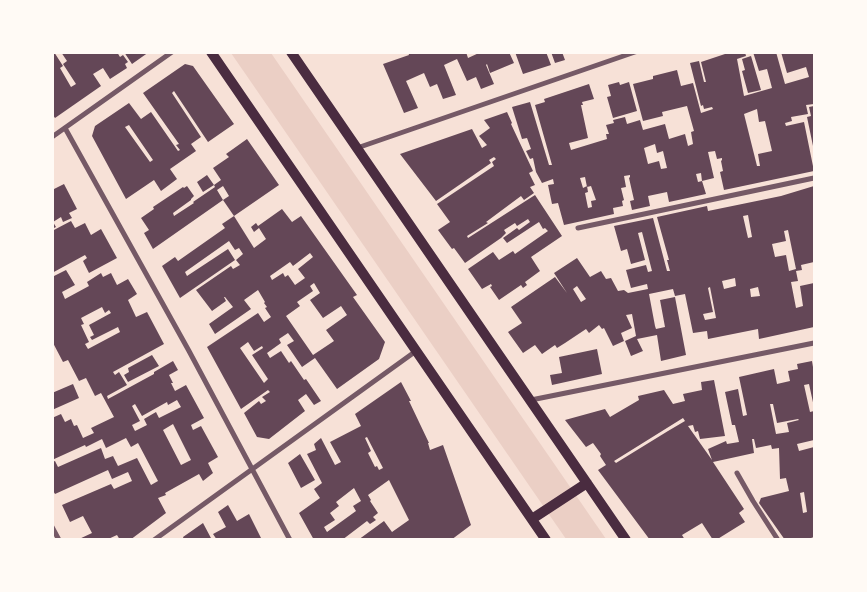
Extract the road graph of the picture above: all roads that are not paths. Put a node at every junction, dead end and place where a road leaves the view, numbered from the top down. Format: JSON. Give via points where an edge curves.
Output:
{"nodes":[{"id":1,"x":172,"y":52,"type":"edge"},
{"id":2,"x":211,"y":52,"type":"edge"},
{"id":3,"x":291,"y":52,"type":"edge"},
{"id":4,"x":635,"y":52,"type":"edge"},
{"id":5,"x":65,"y":128,"type":"junction"},
{"id":6,"x":52,"y":137,"type":"edge"},
{"id":7,"x":356,"y":148,"type":"junction"},
{"id":8,"x":814,"y":178,"type":"edge"},
{"id":9,"x":578,"y":228,"type":"dead end"},
{"id":10,"x":814,"y":343,"type":"edge"},
{"id":11,"x":416,"y":351,"type":"junction"},
{"id":12,"x":530,"y":400,"type":"junction"},
{"id":13,"x":252,"y":468,"type":"junction"},
{"id":14,"x":737,"y":473,"type":"dead end"},
{"id":15,"x":587,"y":483,"type":"junction"},
{"id":16,"x":532,"y":519,"type":"junction"},
{"id":17,"x":52,"y":527,"type":"edge"},
{"id":18,"x":59,"y":540,"type":"edge"},
{"id":19,"x":154,"y":540,"type":"edge"},
{"id":20,"x":290,"y":540,"type":"edge"},
{"id":21,"x":546,"y":540,"type":"edge"},
{"id":22,"x":626,"y":540,"type":"edge"},
{"id":23,"x":778,"y":540,"type":"edge"}],
"edges":[{"from":1,"to":5,"type":"street"},
{"from":2,"to":11,"type":"main road"},
{"from":3,"to":7,"type":"main road"},
{"from":4,"to":7,"type":"street"},
{"from":5,"to":6,"type":"street"},
{"from":5,"to":13,"type":"street"},
{"from":7,"to":12,"type":"main road"},
{"from":8,"to":9,"type":"street"},
{"from":10,"to":12,"type":"street"},
{"from":11,"to":13,"type":"street"},
{"from":11,"to":16,"type":"main road"},
{"from":12,"to":15,"type":"main road"},
{"from":13,"to":19,"type":"street"},
{"from":13,"to":20,"type":"street"},
{"from":14,"to":23,"type":"street"},
{"from":15,"to":16,"type":"main road"},
{"from":15,"to":22,"type":"main road"},
{"from":16,"to":21,"type":"main road"},
{"from":17,"to":18,"type":"street"}]}
